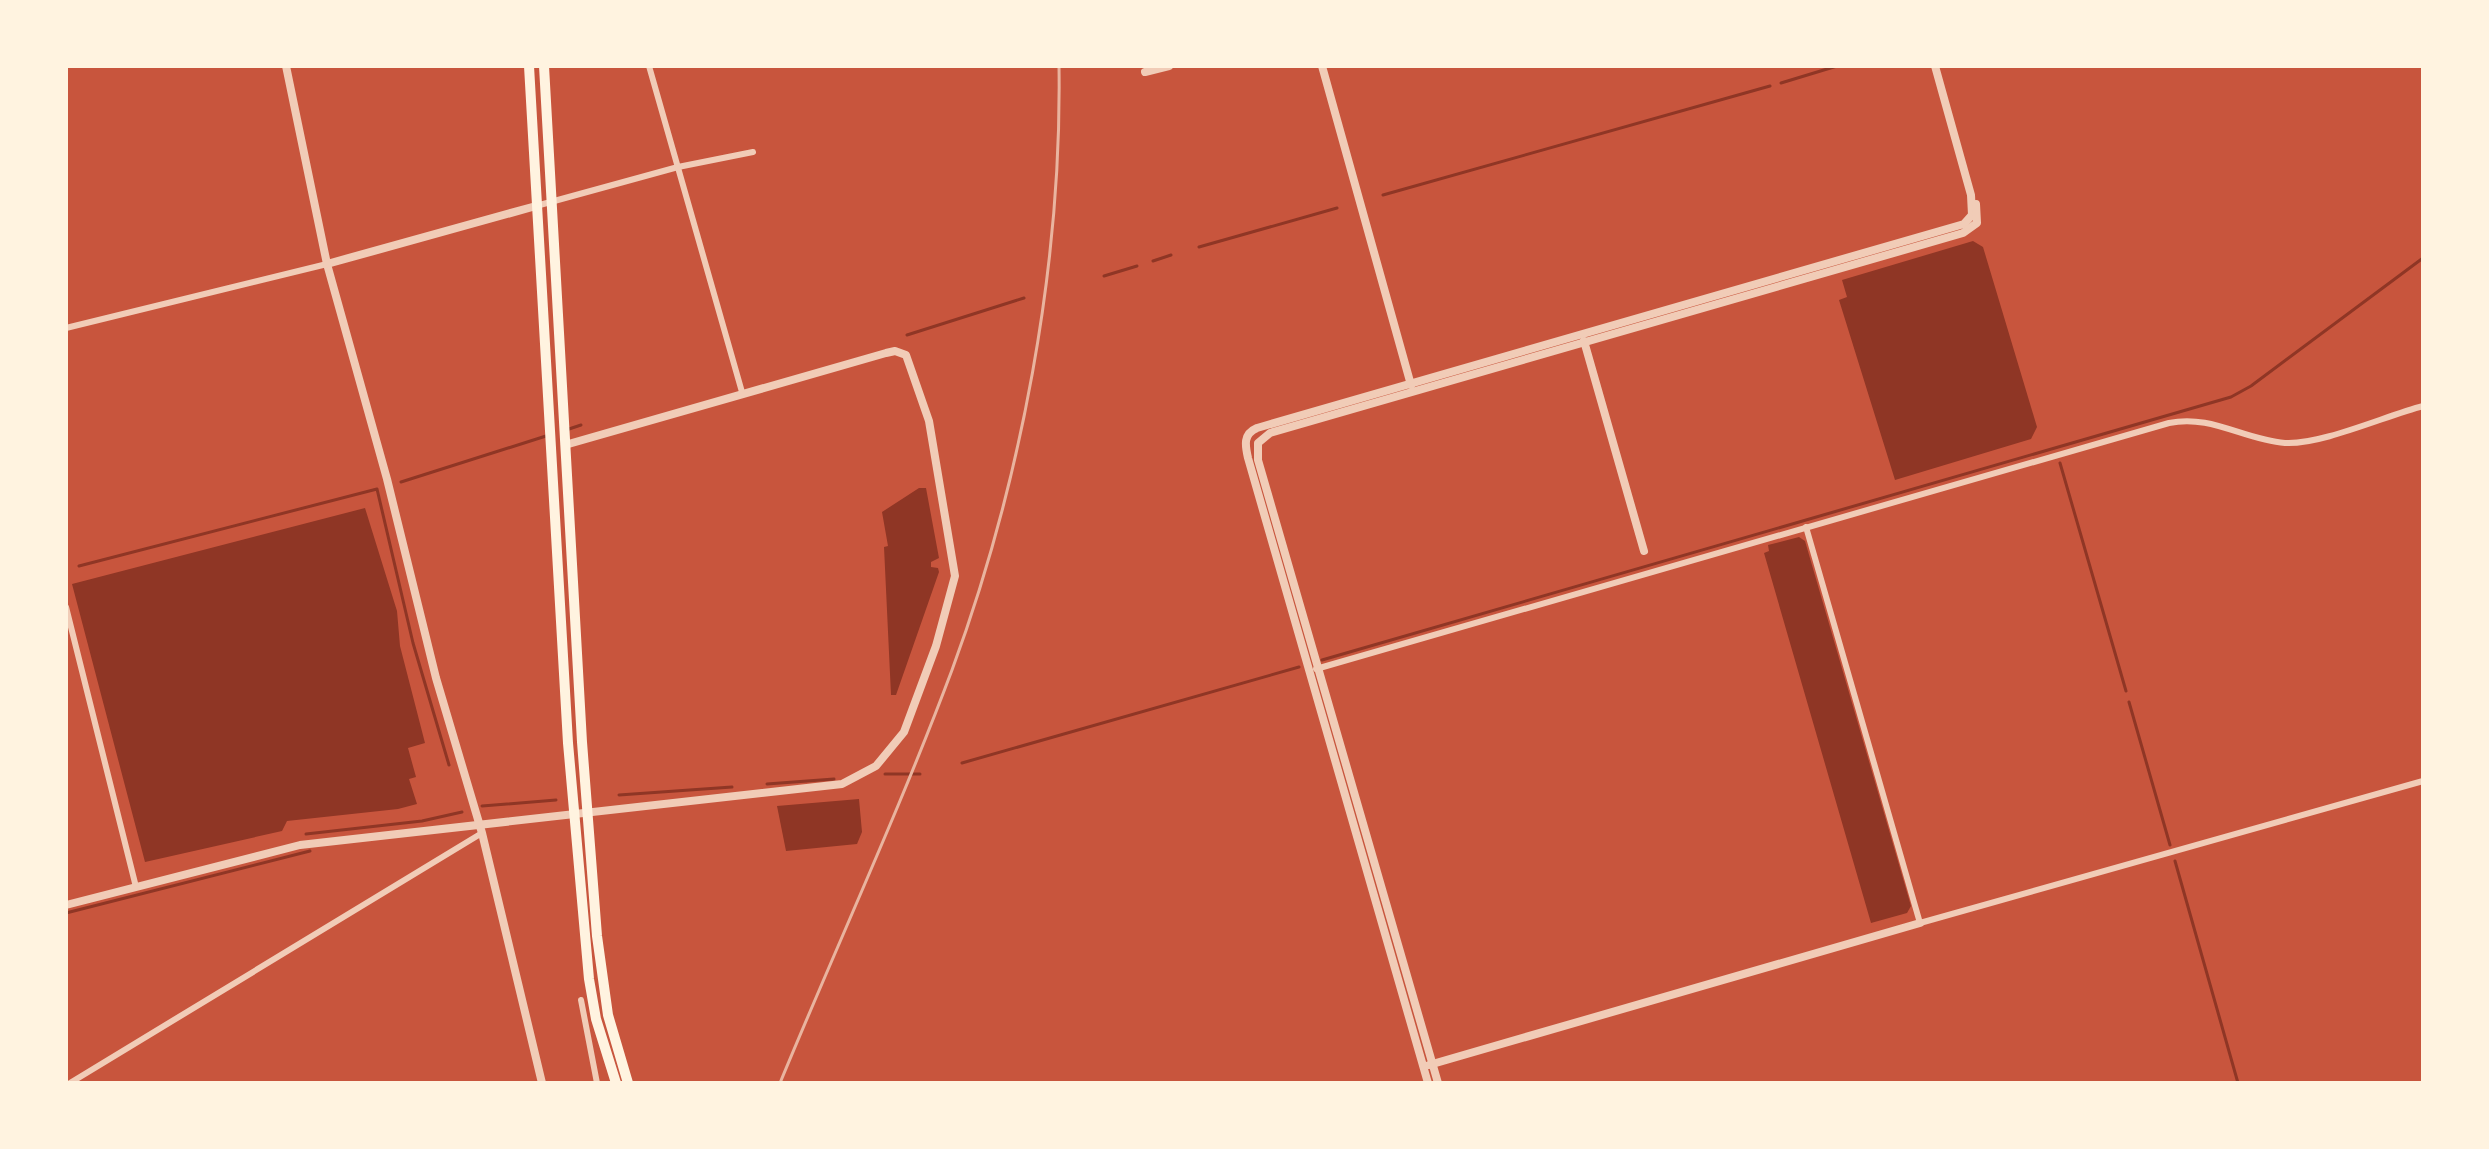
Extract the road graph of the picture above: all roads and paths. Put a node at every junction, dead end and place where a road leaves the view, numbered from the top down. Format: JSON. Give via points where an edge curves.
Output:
{"nodes":[{"id":1,"x":286,"y":66,"type":"edge"},
{"id":2,"x":529,"y":66,"type":"edge"},
{"id":3,"x":544,"y":66,"type":"edge"},
{"id":4,"x":649,"y":66,"type":"edge"},
{"id":5,"x":1169,"y":66,"type":"edge"},
{"id":6,"x":1322,"y":66,"type":"edge"},
{"id":7,"x":1935,"y":66,"type":"edge"},
{"id":8,"x":1144,"y":69,"type":"edge"},
{"id":9,"x":753,"y":152,"type":"dead end"},
{"id":10,"x":678,"y":167,"type":"junction"},
{"id":11,"x":1971,"y":195,"type":"junction"},
{"id":12,"x":553,"y":202,"type":"junction"},
{"id":13,"x":536,"y":206,"type":"junction"},
{"id":14,"x":327,"y":264,"type":"junction"},
{"id":15,"x":66,"y":328,"type":"edge"},
{"id":16,"x":1581,"y":332,"type":"junction"},
{"id":17,"x":1584,"y":344,"type":"junction"},
{"id":18,"x":1410,"y":382,"type":"junction"},
{"id":19,"x":742,"y":392,"type":"junction"},
{"id":20,"x":1413,"y":393,"type":"junction"},
{"id":21,"x":2423,"y":406,"type":"edge"},
{"id":22,"x":565,"y":445,"type":"junction"},
{"id":23,"x":1806,"y":527,"type":"junction"},
{"id":24,"x":1644,"y":551,"type":"dead end"},
{"id":25,"x":66,"y":607,"type":"edge"},
{"id":26,"x":1320,"y":669,"type":"junction"},
{"id":27,"x":1309,"y":671,"type":"junction"},
{"id":28,"x":2423,"y":781,"type":"edge"},
{"id":29,"x":588,"y":811,"type":"junction"},
{"id":30,"x":575,"y":812,"type":"junction"},
{"id":31,"x":479,"y":823,"type":"junction"},
{"id":32,"x":482,"y":833,"type":"junction"},
{"id":33,"x":136,"y":887,"type":"junction"},
{"id":34,"x":66,"y":905,"type":"edge"},
{"id":35,"x":1920,"y":923,"type":"junction"},
{"id":36,"x":581,"y":1000,"type":"dead end"},
{"id":37,"x":1428,"y":1066,"type":"junction"},
{"id":38,"x":70,"y":1083,"type":"edge"},
{"id":39,"x":542,"y":1083,"type":"edge"},
{"id":40,"x":597,"y":1083,"type":"edge"},
{"id":41,"x":616,"y":1083,"type":"edge"},
{"id":42,"x":628,"y":1083,"type":"edge"},
{"id":43,"x":1428,"y":1083,"type":"edge"},
{"id":44,"x":1438,"y":1083,"type":"edge"}],
"edges":[{"from":1,"to":14,"type":"street"},
{"from":2,"to":13,"type":"main road"},
{"from":3,"to":12,"type":"main road"},
{"from":4,"to":10,"type":"street"},
{"from":5,"to":8,"type":"street"},
{"from":6,"to":18,"type":"street"},
{"from":7,"to":11,"type":"street"},
{"from":9,"to":10,"type":"street"},
{"from":10,"to":12,"type":"street"},
{"from":10,"to":19,"type":"street"},
{"from":11,"to":16,"type":"street","via":[[1972,215],[1964,224]]},
{"from":11,"to":17,"type":"street","via":[[1977,223],[1963,233]]},
{"from":12,"to":13,"type":"street"},
{"from":12,"to":22,"type":"main road"},
{"from":13,"to":14,"type":"street"},
{"from":13,"to":30,"type":"main road"},
{"from":14,"to":15,"type":"street"},
{"from":14,"to":31,"type":"street"},
{"from":16,"to":17,"type":"street"},
{"from":16,"to":18,"type":"street"},
{"from":17,"to":20,"type":"street"},
{"from":17,"to":24,"type":"street"},
{"from":18,"to":20,"type":"street"},
{"from":18,"to":27,"type":"street","via":[[1257,428],[1244,443]]},
{"from":19,"to":22,"type":"street"},
{"from":19,"to":29,"type":"street","via":[[895,351],[910,360],[929,421],[956,566],[918,698],[895,746],[861,776],[842,784]]},
{"from":20,"to":26,"type":"street","via":[[1270,433],[1258,443],[1258,460]]},
{"from":21,"to":23,"type":"street","via":[[2298,443],[2203,421],[2180,421]]},
{"from":22,"to":29,"type":"main road"},
{"from":23,"to":26,"type":"street"},
{"from":23,"to":35,"type":"street"},
{"from":25,"to":33,"type":"street"},
{"from":26,"to":27,"type":"street"},
{"from":26,"to":37,"type":"street"},
{"from":27,"to":37,"type":"street"},
{"from":28,"to":35,"type":"street"},
{"from":29,"to":30,"type":"street"},
{"from":29,"to":42,"type":"main road","via":[[608,1015]]},
{"from":30,"to":31,"type":"street"},
{"from":30,"to":41,"type":"main road","via":[[596,1019]]},
{"from":31,"to":32,"type":"street"},
{"from":31,"to":33,"type":"street","via":[[300,845]]},
{"from":32,"to":38,"type":"street"},
{"from":32,"to":39,"type":"street"},
{"from":33,"to":34,"type":"street"},
{"from":35,"to":37,"type":"street"},
{"from":36,"to":40,"type":"street"},
{"from":37,"to":43,"type":"street"},
{"from":37,"to":44,"type":"street"}]}
